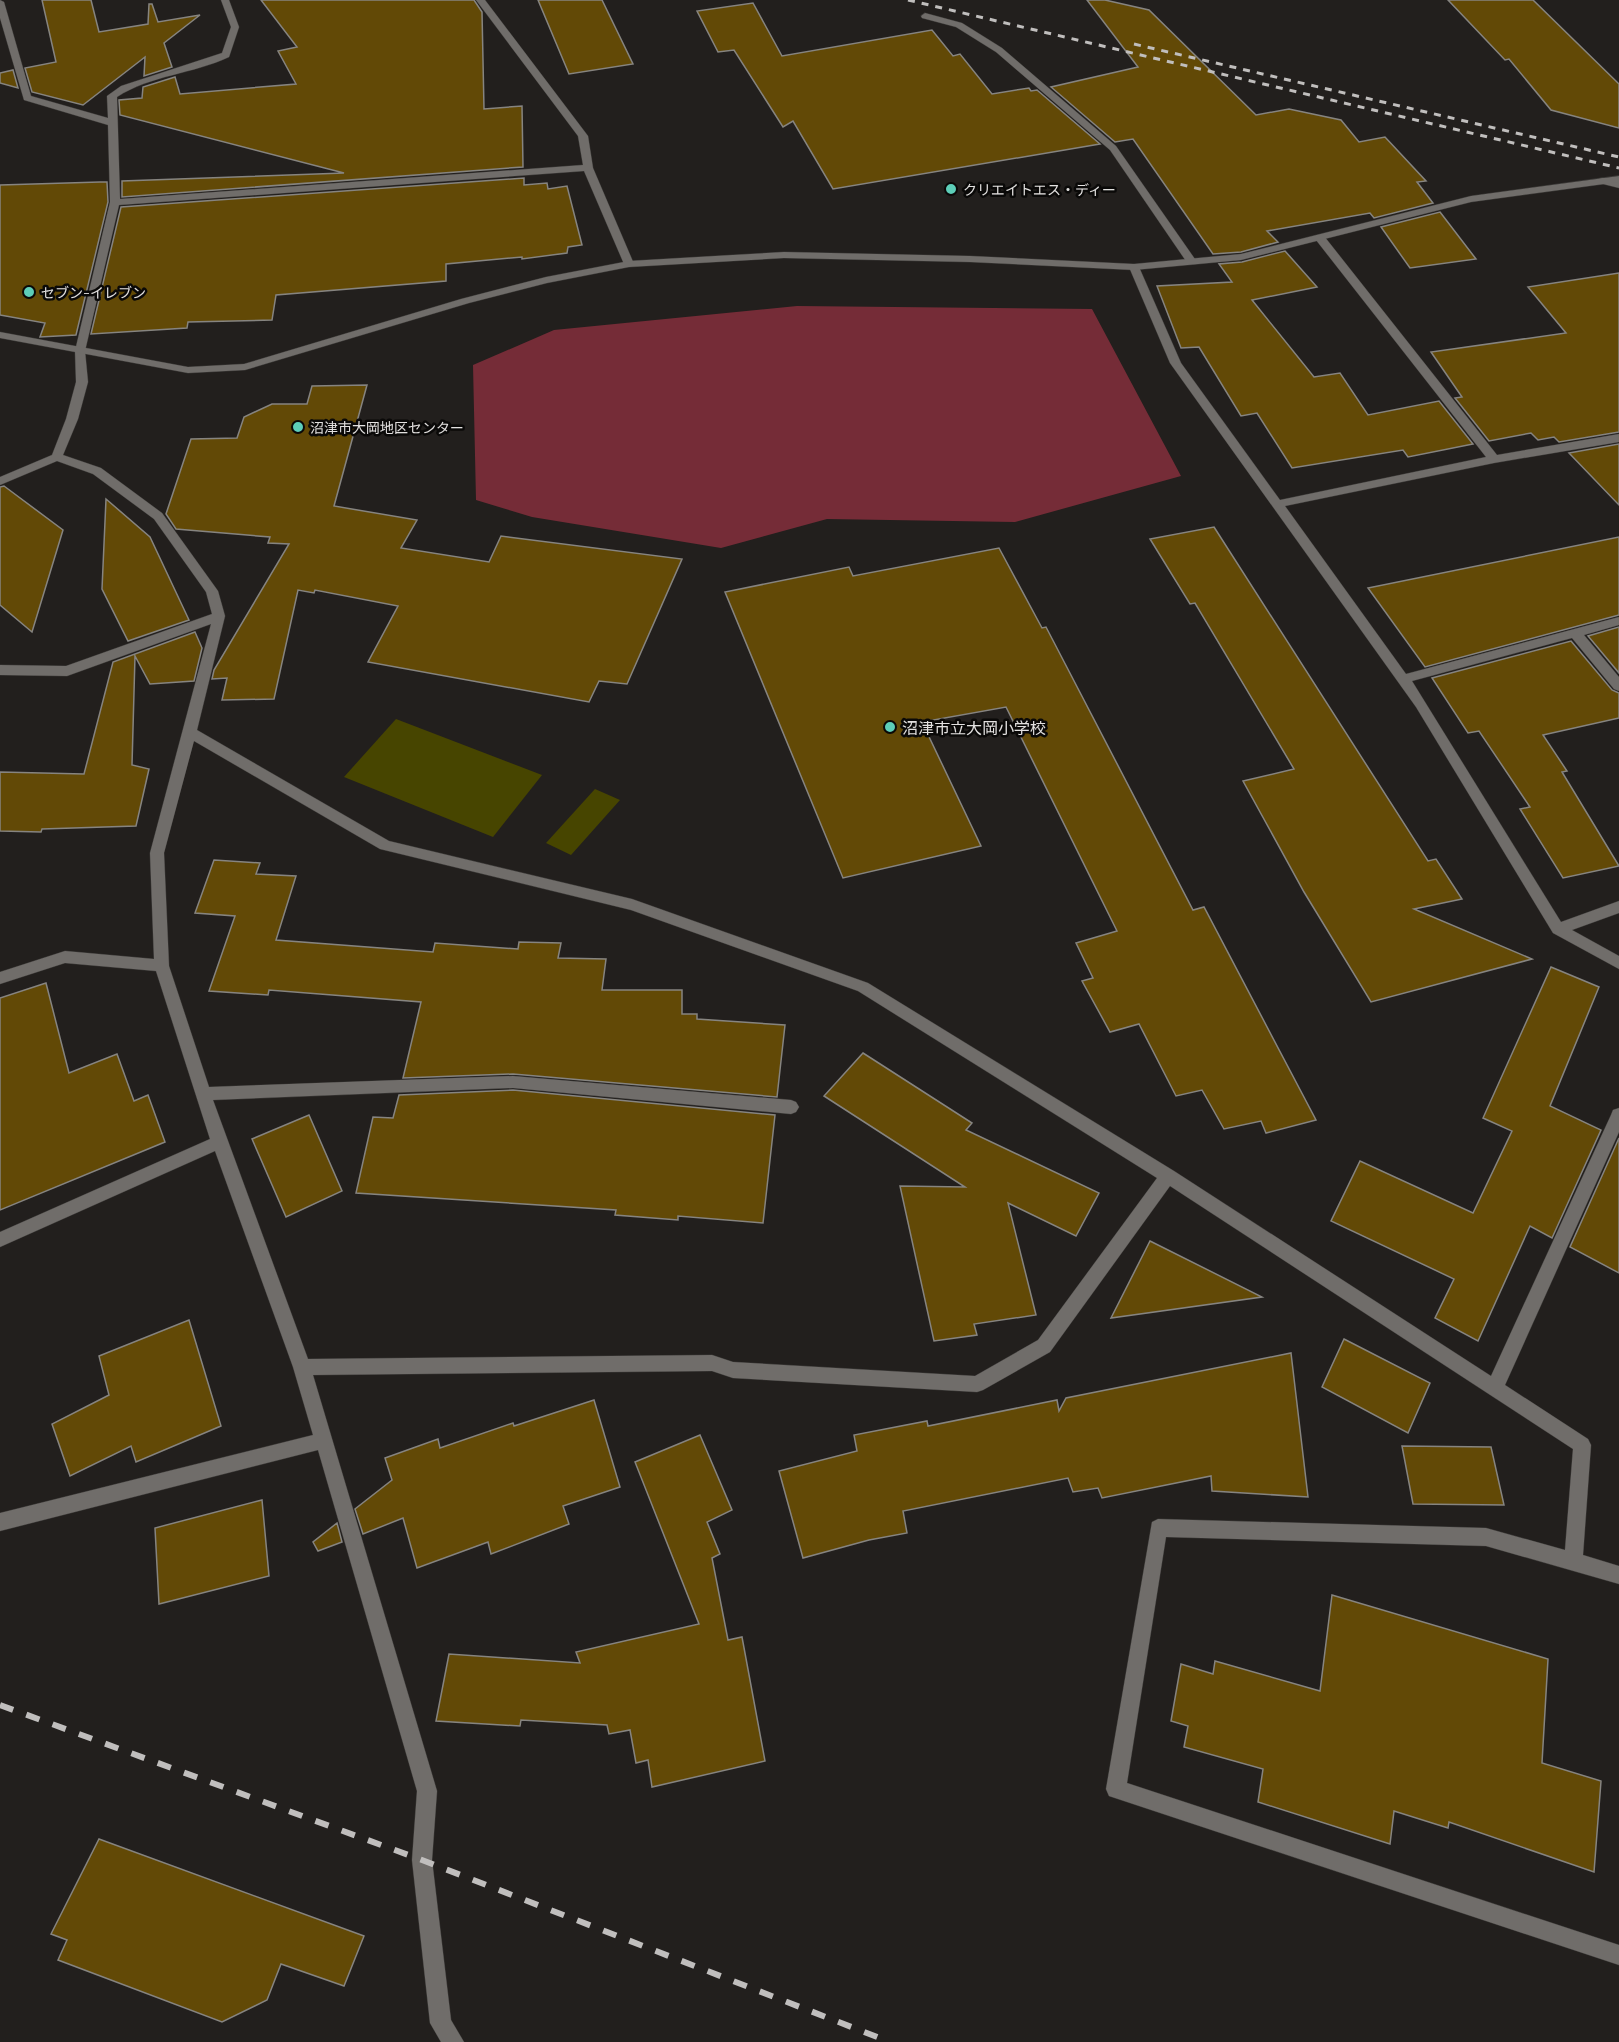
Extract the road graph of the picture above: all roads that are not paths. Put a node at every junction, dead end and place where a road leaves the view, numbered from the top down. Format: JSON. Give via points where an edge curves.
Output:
{"nodes":[{"id":1,"x":225,"y":0,"type":"edge"},
{"id":2,"x":480,"y":0,"type":"edge"},
{"id":3,"x":0,"y":2,"type":"edge"},
{"id":4,"x":925,"y":16,"type":"dead end"},
{"id":5,"x":113,"y":123,"type":"junction"},
{"id":6,"x":588,"y":168,"type":"junction"},
{"id":7,"x":1619,"y":179,"type":"edge"},
{"id":8,"x":1603,"y":181,"type":"junction"},
{"id":9,"x":1619,"y":185,"type":"edge"},
{"id":10,"x":115,"y":202,"type":"junction"},
{"id":11,"x":1320,"y":238,"type":"junction"},
{"id":12,"x":1192,"y":262,"type":"junction"},
{"id":13,"x":629,"y":264,"type":"junction"},
{"id":14,"x":1134,"y":267,"type":"junction"},
{"id":15,"x":0,"y":335,"type":"edge"},
{"id":16,"x":80,"y":351,"type":"junction"},
{"id":17,"x":1619,"y":438,"type":"edge"},
{"id":18,"x":57,"y":457,"type":"junction"},
{"id":19,"x":1494,"y":459,"type":"junction"},
{"id":20,"x":0,"y":481,"type":"edge"},
{"id":21,"x":1278,"y":504,"type":"junction"},
{"id":22,"x":219,"y":616,"type":"junction"},
{"id":23,"x":1619,"y":621,"type":"edge"},
{"id":24,"x":1575,"y":633,"type":"junction"},
{"id":25,"x":0,"y":670,"type":"edge"},
{"id":26,"x":1403,"y":679,"type":"junction"},
{"id":27,"x":1619,"y":686,"type":"edge"},
{"id":28,"x":190,"y":732,"type":"junction"},
{"id":29,"x":1619,"y":907,"type":"edge"},
{"id":30,"x":1558,"y":929,"type":"junction"},
{"id":31,"x":1619,"y":963,"type":"edge"},
{"id":32,"x":162,"y":966,"type":"junction"},
{"id":33,"x":0,"y":978,"type":"edge"},
{"id":34,"x":204,"y":1094,"type":"junction"},
{"id":35,"x":791,"y":1107,"type":"dead end"},
{"id":36,"x":1619,"y":1115,"type":"edge"},
{"id":37,"x":219,"y":1142,"type":"junction"},
{"id":38,"x":1168,"y":1176,"type":"junction"},
{"id":39,"x":0,"y":1240,"type":"edge"},
{"id":40,"x":302,"y":1367,"type":"junction"},
{"id":41,"x":1495,"y":1387,"type":"junction"},
{"id":42,"x":322,"y":1442,"type":"junction"},
{"id":43,"x":0,"y":1522,"type":"edge"},
{"id":44,"x":1573,"y":1562,"type":"junction"},
{"id":45,"x":1619,"y":1575,"type":"edge"},
{"id":46,"x":1619,"y":1955,"type":"edge"},
{"id":47,"x":453,"y":2042,"type":"edge"}],
"edges":[{"from":1,"to":5,"type":"street","via":[[235,27],[226,55],[210,64],[124,87],[112,96]]},
{"from":2,"to":6,"type":"street","via":[[583,136]]},
{"from":3,"to":5,"type":"street","via":[[27,98]]},
{"from":4,"to":12,"type":"street","via":[[959,25],[999,50],[1113,148]]},
{"from":5,"to":10,"type":"street"},
{"from":6,"to":10,"type":"street"},
{"from":6,"to":13,"type":"street"},
{"from":7,"to":8,"type":"street"},
{"from":8,"to":9,"type":"street"},
{"from":8,"to":11,"type":"street","via":[[1471,199]]},
{"from":10,"to":16,"type":"street"},
{"from":11,"to":12,"type":"street","via":[[1241,257]]},
{"from":11,"to":19,"type":"street"},
{"from":12,"to":14,"type":"street"},
{"from":13,"to":14,"type":"street","via":[[784,255]]},
{"from":13,"to":16,"type":"street","via":[[465,301],[245,368],[188,370]]},
{"from":14,"to":21,"type":"street","via":[[1176,363]]},
{"from":15,"to":16,"type":"street"},
{"from":16,"to":18,"type":"street","via":[[82,382]]},
{"from":17,"to":19,"type":"street"},
{"from":18,"to":20,"type":"street"},
{"from":18,"to":22,"type":"street","via":[[97,471],[158,516],[212,591]]},
{"from":19,"to":21,"type":"street"},
{"from":21,"to":26,"type":"street"},
{"from":22,"to":25,"type":"street","via":[[66,671]]},
{"from":22,"to":28,"type":"street"},
{"from":23,"to":24,"type":"street"},
{"from":24,"to":26,"type":"street"},
{"from":24,"to":27,"type":"street"},
{"from":26,"to":30,"type":"street"},
{"from":28,"to":32,"type":"street","via":[[157,853]]},
{"from":28,"to":38,"type":"street","via":[[385,845],[632,905],[863,987]]},
{"from":29,"to":30,"type":"street"},
{"from":30,"to":31,"type":"street"},
{"from":32,"to":33,"type":"street","via":[[65,957]]},
{"from":32,"to":34,"type":"street"},
{"from":34,"to":35,"type":"street","via":[[513,1082]]},
{"from":34,"to":37,"type":"street"},
{"from":36,"to":41,"type":"street"},
{"from":37,"to":39,"type":"street"},
{"from":37,"to":40,"type":"street"},
{"from":38,"to":40,"type":"street","via":[[1044,1346],[977,1384],[733,1370],[712,1363]]},
{"from":38,"to":41,"type":"street"},
{"from":40,"to":42,"type":"street"},
{"from":41,"to":44,"type":"street","via":[[1582,1445]]},
{"from":42,"to":43,"type":"street"},
{"from":42,"to":47,"type":"street","via":[[427,1791],[422,1860],[441,2023]]},
{"from":44,"to":45,"type":"street"},
{"from":44,"to":46,"type":"street","via":[[1486,1537],[1158,1528],[1116,1789]]}]}
